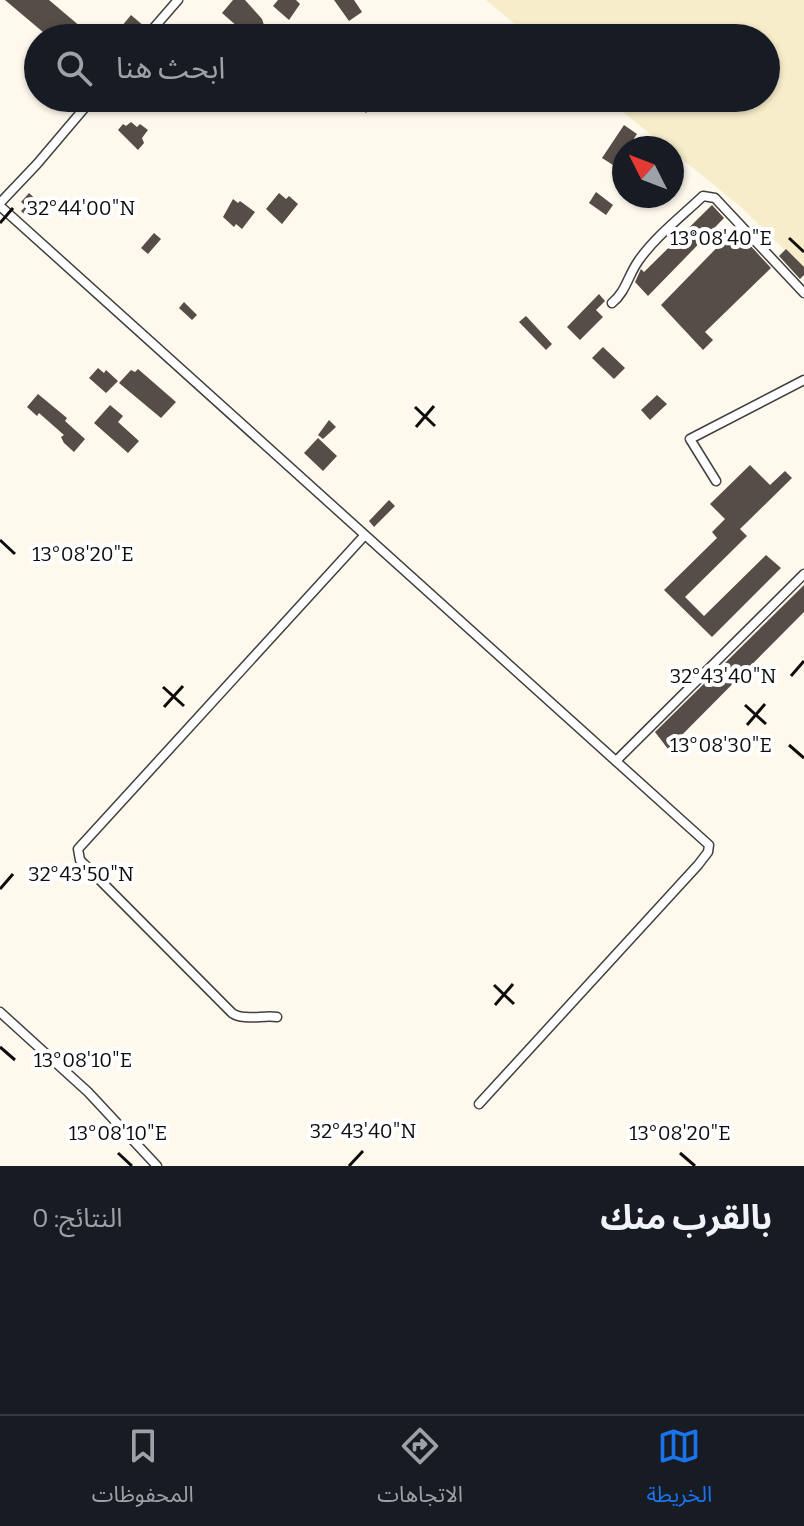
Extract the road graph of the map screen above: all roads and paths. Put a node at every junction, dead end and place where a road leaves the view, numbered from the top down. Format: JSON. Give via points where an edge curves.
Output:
{"nodes":[{"id":1,"x":178,"y":0,"type":"edge"},
{"id":2,"x":157,"y":24,"type":"edge"},
{"id":3,"x":81,"y":112,"type":"edge"},
{"id":4,"x":2,"y":207,"type":"edge"},
{"id":5,"x":0,"y":221,"type":"edge"},
{"id":6,"x":804,"y":293,"type":"edge"},
{"id":7,"x":612,"y":303,"type":"dead end"},
{"id":8,"x":804,"y":380,"type":"edge"},
{"id":9,"x":716,"y":481,"type":"dead end"},
{"id":10,"x":364,"y":536,"type":"junction"},
{"id":11,"x":804,"y":574,"type":"edge"},
{"id":12,"x":616,"y":761,"type":"junction"},
{"id":13,"x":0,"y":1012,"type":"edge"},
{"id":14,"x":277,"y":1017,"type":"dead end"},
{"id":15,"x":479,"y":1104,"type":"dead end"},
{"id":16,"x":157,"y":1166,"type":"edge"}],
"edges":[{"from":1,"to":2,"type":"street"},
{"from":3,"to":4,"type":"street"},
{"from":4,"to":5,"type":"street"},
{"from":4,"to":10,"type":"street"},
{"from":6,"to":7,"type":"street","via":[[715,198],[703,196],[640,258],[622,295]]},
{"from":8,"to":9,"type":"street","via":[[690,439]]},
{"from":10,"to":12,"type":"street"},
{"from":10,"to":14,"type":"street","via":[[78,849],[80,860],[232,1013]]},
{"from":11,"to":12,"type":"street"},
{"from":12,"to":15,"type":"street","via":[[707,842],[708,852]]},
{"from":13,"to":16,"type":"street","via":[[88,1092]]}]}
